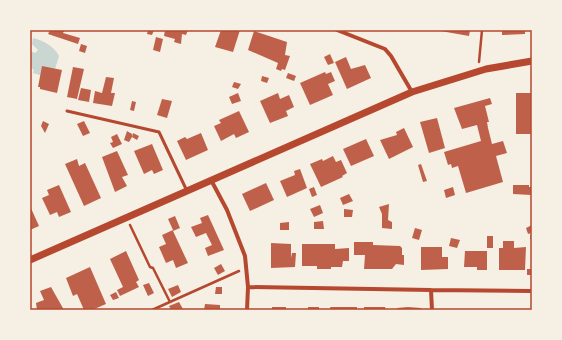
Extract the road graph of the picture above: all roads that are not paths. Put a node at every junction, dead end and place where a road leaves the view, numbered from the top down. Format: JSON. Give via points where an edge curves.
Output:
{"nodes":[{"id":1,"x":337,"y":30,"type":"edge"},
{"id":2,"x":351,"y":32,"type":"edge"},
{"id":3,"x":532,"y":61,"type":"edge"},
{"id":4,"x":412,"y":92,"type":"junction"},
{"id":5,"x":67,"y":111,"type":"dead end"},
{"id":6,"x":211,"y":180,"type":"junction"},
{"id":7,"x":187,"y":191,"type":"junction"},
{"id":8,"x":30,"y":260,"type":"edge"},
{"id":9,"x":248,"y":287,"type":"junction"},
{"id":10,"x":432,"y":290,"type":"junction"},
{"id":11,"x":532,"y":291,"type":"edge"},
{"id":12,"x":247,"y":310,"type":"edge"},
{"id":13,"x":432,"y":310,"type":"edge"}],
"edges":[{"from":1,"to":2,"type":"street"},
{"from":2,"to":4,"type":"street","via":[[384,49],[391,56]]},
{"from":3,"to":4,"type":"street","via":[[478,71]]},
{"from":4,"to":6,"type":"street"},
{"from":5,"to":7,"type":"lane","via":[[159,132]]},
{"from":6,"to":7,"type":"street"},
{"from":6,"to":9,"type":"street","via":[[246,256]]},
{"from":7,"to":8,"type":"street"},
{"from":9,"to":10,"type":"street"},
{"from":9,"to":12,"type":"street"},
{"from":10,"to":11,"type":"street"},
{"from":10,"to":13,"type":"street"}]}
